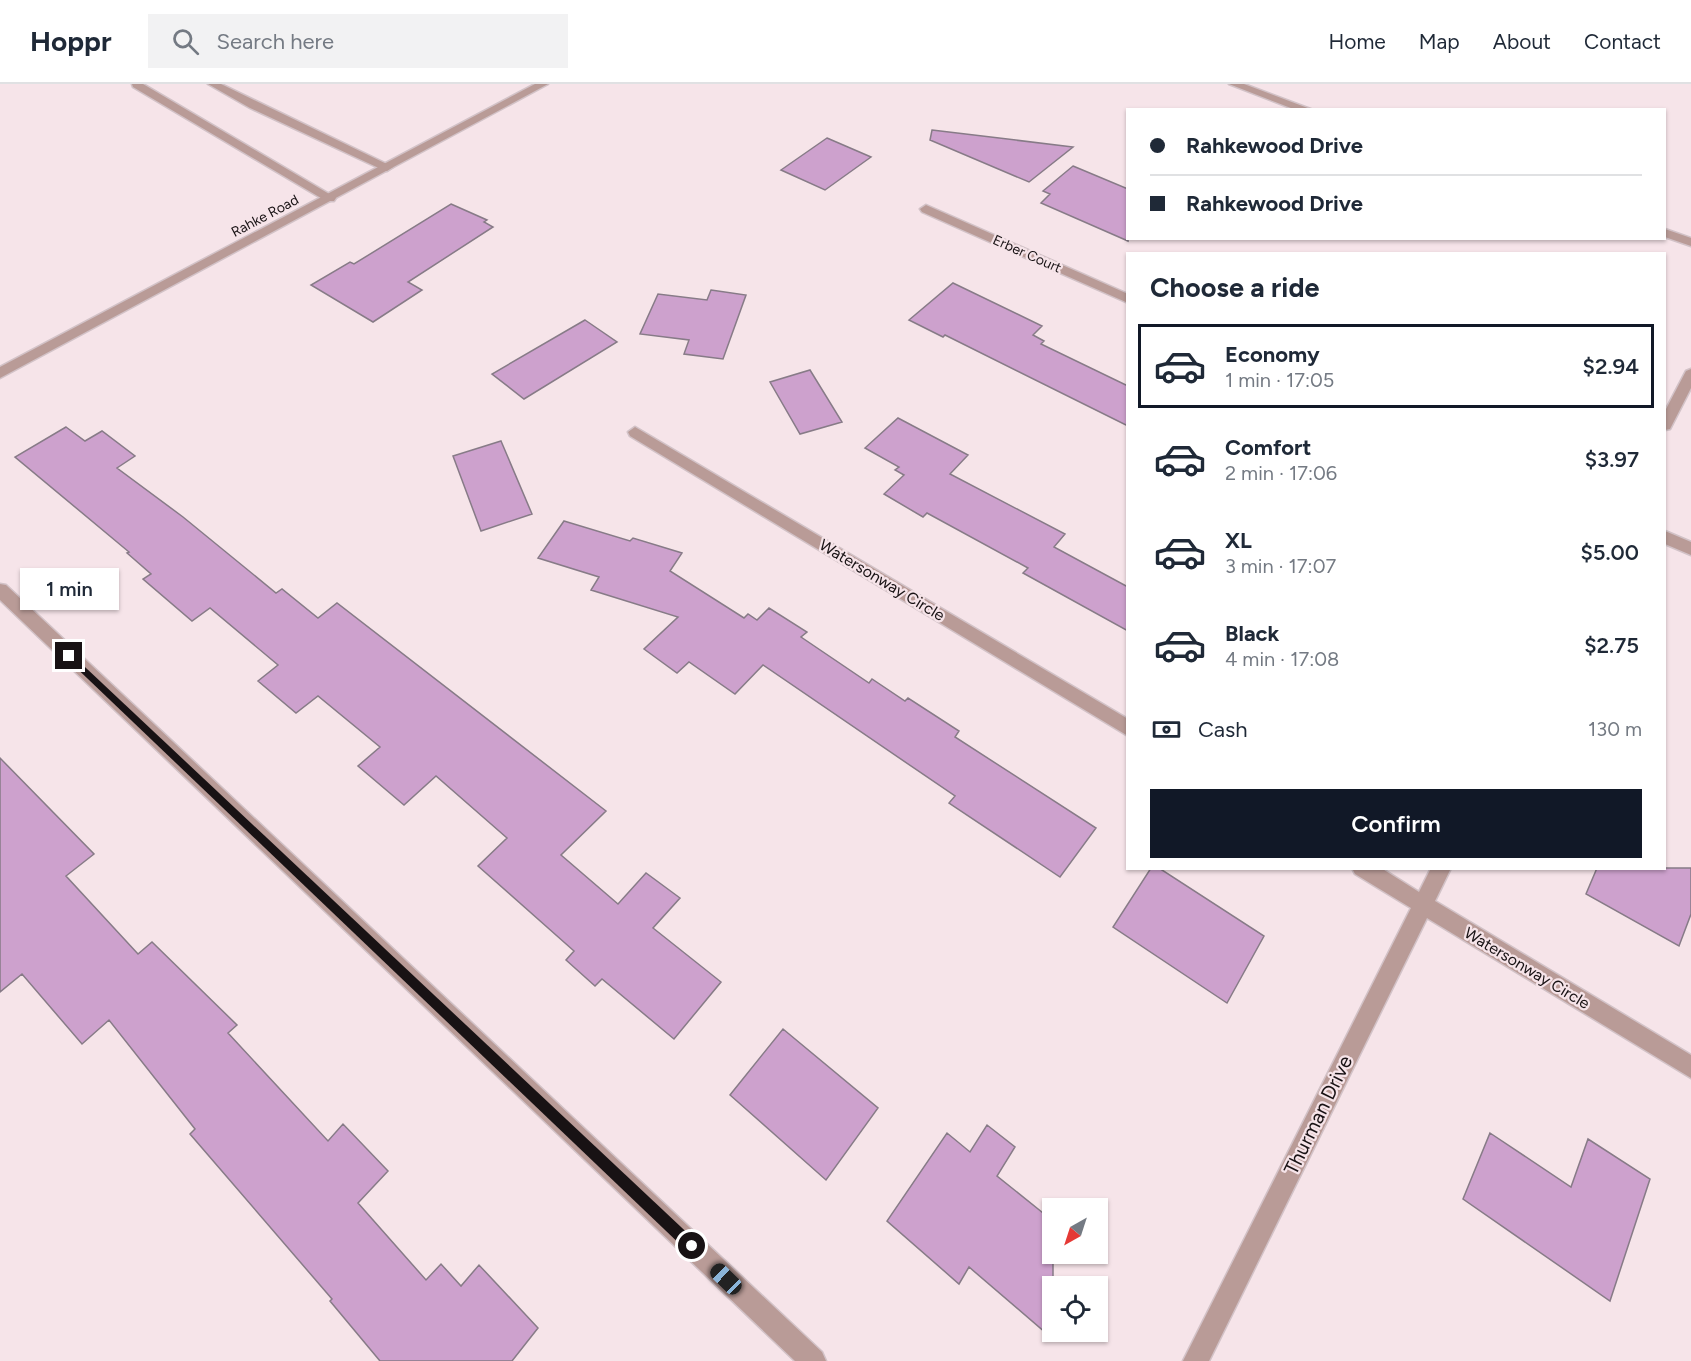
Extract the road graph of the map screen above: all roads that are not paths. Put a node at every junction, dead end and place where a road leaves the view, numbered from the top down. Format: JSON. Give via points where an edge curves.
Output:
{"nodes":[{"id":1,"x":137,"y":84,"type":"edge"},
{"id":2,"x":213,"y":84,"type":"edge"},
{"id":3,"x":543,"y":84,"type":"edge"},
{"id":4,"x":1234,"y":84,"type":"edge"},
{"id":5,"x":1302,"y":108,"type":"edge"},
{"id":6,"x":387,"y":167,"type":"junction"},
{"id":7,"x":330,"y":198,"type":"junction"},
{"id":8,"x":926,"y":209,"type":"dead end"},
{"id":9,"x":1666,"y":233,"type":"edge"},
{"id":10,"x":1691,"y":242,"type":"edge"},
{"id":11,"x":1126,"y":298,"type":"edge"},
{"id":12,"x":0,"y":373,"type":"edge"},
{"id":13,"x":1691,"y":374,"type":"edge"},
{"id":14,"x":1666,"y":423,"type":"edge"},
{"id":15,"x":635,"y":432,"type":"dead end"},
{"id":16,"x":1666,"y":537,"type":"edge"},
{"id":17,"x":1691,"y":549,"type":"edge"},
{"id":18,"x":0,"y":590,"type":"edge"},
{"id":19,"x":1126,"y":727,"type":"edge"},
{"id":20,"x":1365,"y":870,"type":"edge"},
{"id":21,"x":1440,"y":870,"type":"edge"},
{"id":22,"x":1423,"y":905,"type":"junction"},
{"id":23,"x":1691,"y":1067,"type":"edge"},
{"id":24,"x":813,"y":1361,"type":"edge"},
{"id":25,"x":1196,"y":1361,"type":"edge"}],
"edges":[{"from":1,"to":7,"type":"street"},
{"from":2,"to":6,"type":"street"},
{"from":3,"to":6,"type":"street","name":"Rahke Road"},
{"from":4,"to":5,"type":"street"},
{"from":6,"to":7,"type":"street","name":"Rahke Road"},
{"from":7,"to":12,"type":"street","name":"Rahke Road"},
{"from":8,"to":11,"type":"street","name":"Erber Court"},
{"from":9,"to":10,"type":"street"},
{"from":13,"to":14,"type":"street"},
{"from":15,"to":19,"type":"street","name":"Watersonway Circle"},
{"from":16,"to":17,"type":"street"},
{"from":18,"to":24,"type":"street"},
{"from":20,"to":22,"type":"street","name":"Watersonway Circle"},
{"from":21,"to":22,"type":"street","name":"Thurman Drive"},
{"from":22,"to":23,"type":"street","name":"Watersonway Circle"},
{"from":22,"to":25,"type":"street","name":"Thurman Drive"}]}
